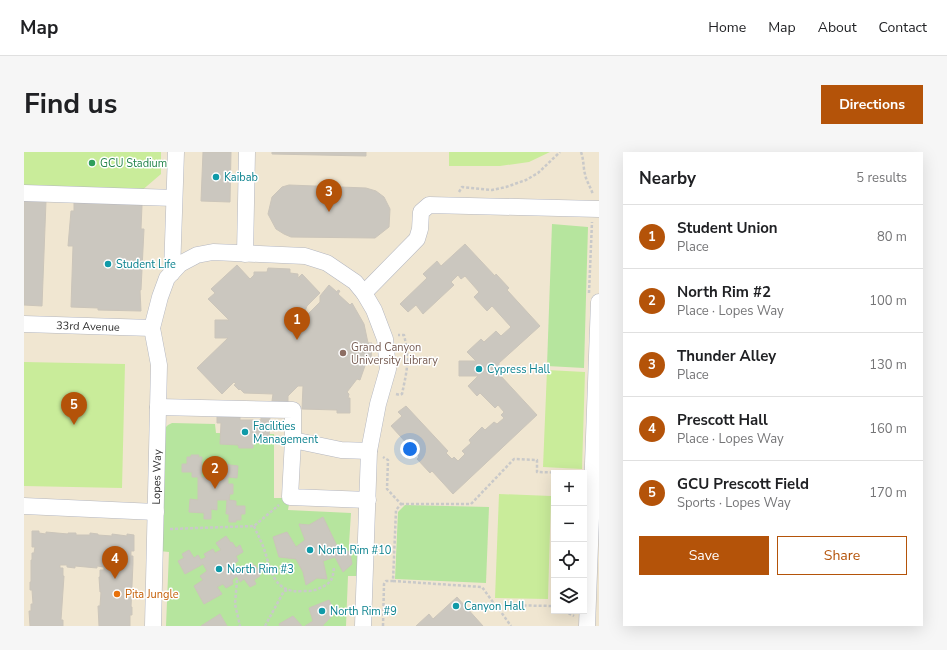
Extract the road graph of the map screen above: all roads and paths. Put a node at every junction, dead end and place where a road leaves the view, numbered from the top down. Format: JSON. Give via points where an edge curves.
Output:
{"nodes":[{"id":1,"x":176,"y":152,"type":"edge"},
{"id":2,"x":247,"y":152,"type":"edge"},
{"id":3,"x":560,"y":152,"type":"edge"},
{"id":4,"x":581,"y":152,"type":"edge"},
{"id":5,"x":24,"y":193,"type":"edge"},
{"id":6,"x":174,"y":198,"type":"junction"},
{"id":7,"x":456,"y":206,"type":"junction"},
{"id":8,"x":596,"y":209,"type":"edge"},
{"id":9,"x":245,"y":254,"type":"junction"},
{"id":10,"x":172,"y":273,"type":"junction"},
{"id":11,"x":364,"y":293,"type":"junction"},
{"id":12,"x":599,"y":302,"type":"edge"},
{"id":13,"x":24,"y":324,"type":"edge"},
{"id":14,"x":152,"y":328,"type":"junction"},
{"id":15,"x":394,"y":336,"type":"dead end"},
{"id":16,"x":598,"y":342,"type":"edge"},
{"id":17,"x":391,"y":393,"type":"dead end"},
{"id":18,"x":158,"y":407,"type":"junction"},
{"id":19,"x":293,"y":440,"type":"junction"},
{"id":20,"x":373,"y":453,"type":"junction"},
{"id":21,"x":551,"y":472,"type":"edge"},
{"id":22,"x":290,"y":497,"type":"junction"},
{"id":23,"x":368,"y":500,"type":"junction"},
{"id":24,"x":401,"y":504,"type":"junction"},
{"id":25,"x":24,"y":506,"type":"edge"},
{"id":26,"x":156,"y":512,"type":"junction"},
{"id":27,"x":254,"y":526,"type":"junction"},
{"id":28,"x":155,"y":530,"type":"junction"},
{"id":29,"x":334,"y":566,"type":"dead end"},
{"id":30,"x":237,"y":580,"type":"dead end"},
{"id":31,"x":394,"y":581,"type":"junction"},
{"id":32,"x":288,"y":590,"type":"junction"},
{"id":33,"x":495,"y":605,"type":"junction"},
{"id":34,"x":551,"y":606,"type":"edge"},
{"id":35,"x":569,"y":614,"type":"edge"},
{"id":36,"x":583,"y":622,"type":"edge"},
{"id":37,"x":152,"y":626,"type":"edge"},
{"id":38,"x":240,"y":626,"type":"edge"},
{"id":39,"x":265,"y":626,"type":"edge"},
{"id":40,"x":363,"y":626,"type":"edge"},
{"id":41,"x":383,"y":626,"type":"edge"},
{"id":42,"x":511,"y":626,"type":"edge"}],
"edges":[{"from":1,"to":6,"type":"street"},
{"from":2,"to":9,"type":"street"},
{"from":3,"to":7,"type":"path","via":[[538,173],[506,187],[492,190],[462,187]]},
{"from":4,"to":8,"type":"path","via":[[585,176]]},
{"from":5,"to":6,"type":"street"},
{"from":6,"to":10,"type":"street"},
{"from":7,"to":8,"type":"street"},
{"from":7,"to":11,"type":"street","via":[[429,205],[421,212],[417,239]]},
{"from":9,"to":10,"type":"street","via":[[213,252],[197,255],[180,264]]},
{"from":9,"to":11,"type":"street","via":[[305,256],[327,263],[356,282]]},
{"from":10,"to":14,"type":"street","via":[[167,278],[160,297]]},
{"from":11,"to":20,"type":"street","via":[[374,310],[385,339],[388,369],[378,404]]},
{"from":12,"to":16,"type":"street"},
{"from":13,"to":14,"type":"street","name":"33rd Avenue"},
{"from":14,"to":18,"type":"street","name":"Lopes Way","via":[[159,365]]},
{"from":15,"to":17,"type":"path","via":[[404,335],[407,371],[402,394]]},
{"from":16,"to":36,"type":"street"},
{"from":18,"to":19,"type":"street","via":[[293,410]]},
{"from":18,"to":26,"type":"street","name":"Lopes Way"},
{"from":19,"to":20,"type":"street","via":[[341,450]]},
{"from":19,"to":22,"type":"street"},
{"from":20,"to":23,"type":"street"},
{"from":20,"to":24,"type":"path","via":[[388,460],[387,489]]},
{"from":21,"to":24,"type":"path","via":[[537,472],[537,460],[514,459],[472,504]]},
{"from":22,"to":23,"type":"street"},
{"from":22,"to":27,"type":"path"},
{"from":23,"to":40,"type":"street"},
{"from":24,"to":31,"type":"path","via":[[396,510]]},
{"from":25,"to":26,"type":"street"},
{"from":26,"to":28,"type":"street","name":"Lopes Way"},
{"from":27,"to":28,"type":"path"},
{"from":27,"to":32,"type":"path","via":[[275,580]]},
{"from":28,"to":37,"type":"street","name":"Lopes Way"},
{"from":29,"to":32,"type":"path","via":[[334,575],[329,584],[315,590]]},
{"from":30,"to":38,"type":"path","via":[[235,604]]},
{"from":31,"to":33,"type":"path","via":[[482,587]]},
{"from":31,"to":41,"type":"path","via":[[385,581]]},
{"from":32,"to":39,"type":"path","via":[[284,591]]},
{"from":33,"to":34,"type":"path"},
{"from":33,"to":42,"type":"path"},
{"from":35,"to":36,"type":"path"}]}
